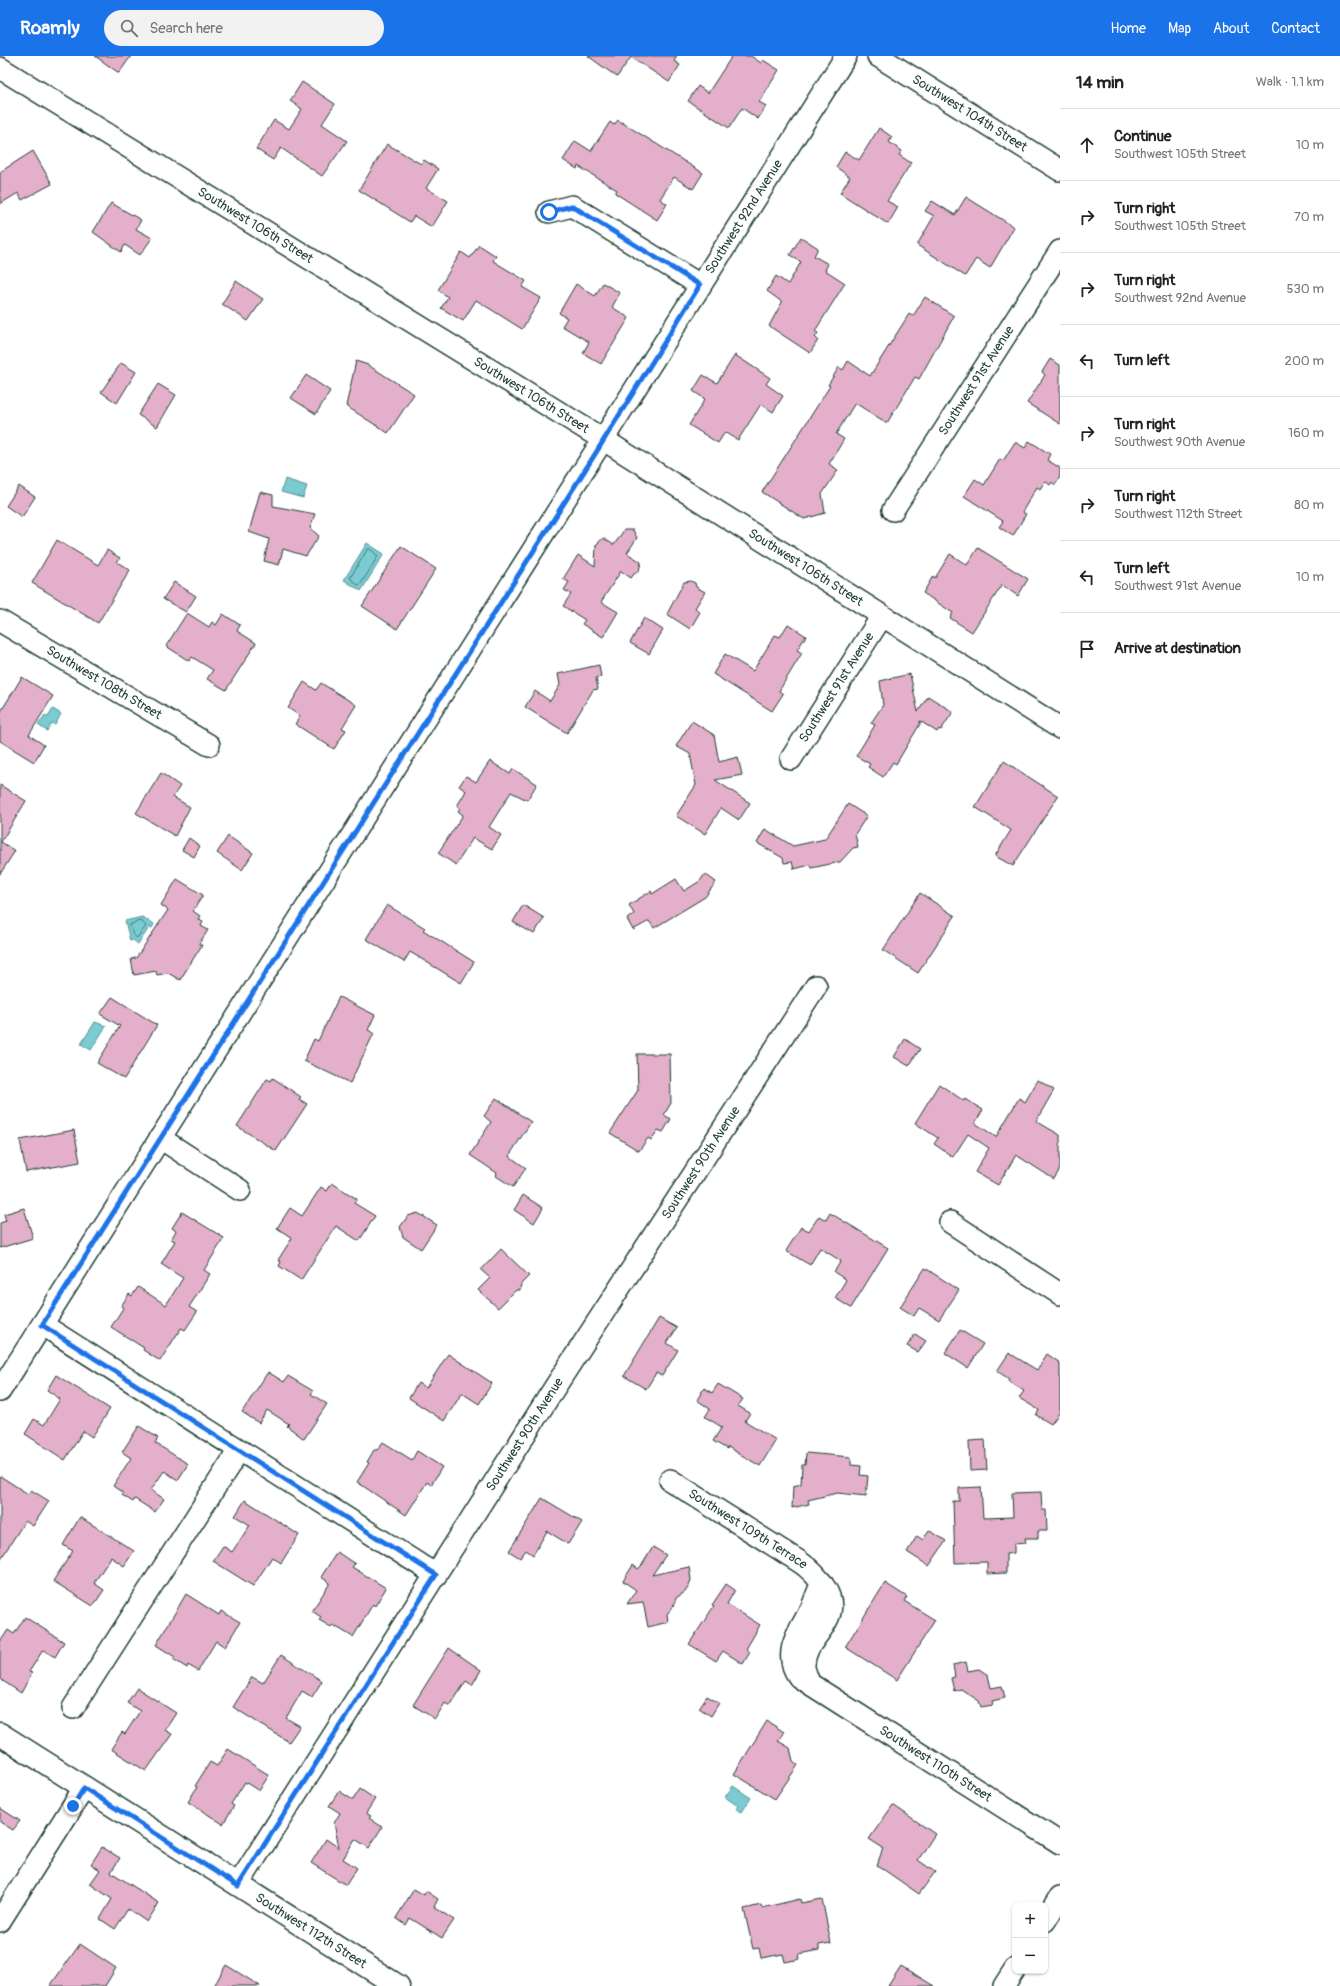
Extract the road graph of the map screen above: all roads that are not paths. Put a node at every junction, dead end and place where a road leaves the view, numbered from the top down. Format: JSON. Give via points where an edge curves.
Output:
{"nodes":[{"id":1,"x":846,"y":56,"type":"edge"},
{"id":2,"x":878,"y":56,"type":"edge"},
{"id":3,"x":2,"y":75,"type":"edge"},
{"id":4,"x":1060,"y":170,"type":"edge"},
{"id":5,"x":549,"y":212,"type":"dead end"},
{"id":6,"x":1060,"y":251,"type":"edge"},
{"id":7,"x":700,"y":285,"type":"junction"},
{"id":8,"x":604,"y":440,"type":"junction"},
{"id":9,"x":893,"y":510,"type":"dead end"},
{"id":10,"x":882,"y":616,"type":"junction"},
{"id":11,"x":0,"y":621,"type":"edge"},
{"id":12,"x":1060,"y":728,"type":"edge"},
{"id":13,"x":209,"y":745,"type":"dead end"},
{"id":14,"x":791,"y":758,"type":"dead end"},
{"id":15,"x":816,"y":986,"type":"dead end"},
{"id":16,"x":160,"y":1138,"type":"junction"},
{"id":17,"x":240,"y":1190,"type":"dead end"},
{"id":18,"x":950,"y":1222,"type":"dead end"},
{"id":19,"x":1060,"y":1294,"type":"edge"},
{"id":20,"x":42,"y":1325,"type":"junction"},
{"id":21,"x":0,"y":1391,"type":"edge"},
{"id":22,"x":239,"y":1450,"type":"junction"},
{"id":23,"x":670,"y":1480,"type":"dead end"},
{"id":24,"x":436,"y":1575,"type":"junction"},
{"id":25,"x":822,"y":1583,"type":"joint"},
{"id":26,"x":73,"y":1708,"type":"dead end"},
{"id":27,"x":0,"y":1734,"type":"edge"},
{"id":28,"x":84,"y":1788,"type":"junction"},
{"id":29,"x":1060,"y":1843,"type":"edge"},
{"id":30,"x":238,"y":1886,"type":"junction"},
{"id":31,"x":1060,"y":1898,"type":"edge"},
{"id":32,"x":1048,"y":1916,"type":"edge"},
{"id":33,"x":0,"y":1921,"type":"edge"},
{"id":34,"x":1012,"y":1974,"type":"edge"},
{"id":35,"x":398,"y":1986,"type":"edge"},
{"id":36,"x":1004,"y":1986,"type":"edge"}],
"edges":[{"from":1,"to":7,"type":"street","name":"Southwest 92nd Avenue"},
{"from":2,"to":4,"type":"street","name":"Southwest 104th Street"},
{"from":3,"to":8,"type":"street","name":"Southwest 106th Street"},
{"from":5,"to":7,"type":"street","via":[[572,206]]},
{"from":6,"to":9,"type":"street","name":"Southwest 91st Avenue"},
{"from":7,"to":8,"type":"street","name":"Southwest 92nd Avenue"},
{"from":8,"to":10,"type":"street","name":"Southwest 106th Street"},
{"from":8,"to":16,"type":"street","name":"Southwest 92nd Avenue"},
{"from":10,"to":12,"type":"street","name":"Southwest 106th Street"},
{"from":10,"to":14,"type":"street","name":"Southwest 91st Avenue"},
{"from":11,"to":13,"type":"street","name":"Southwest 108th Street"},
{"from":15,"to":24,"type":"street","name":"Southwest 90th Avenue","via":[[559,1380]]},
{"from":16,"to":17,"type":"street"},
{"from":16,"to":20,"type":"street","name":"Southwest 92nd Avenue"},
{"from":18,"to":19,"type":"street"},
{"from":20,"to":21,"type":"street","name":"Southwest 92nd Avenue"},
{"from":20,"to":22,"type":"street"},
{"from":22,"to":24,"type":"street"},
{"from":22,"to":26,"type":"street"},
{"from":23,"to":25,"type":"street","name":"Southwest 109th Terrace","via":[[806,1566]]},
{"from":24,"to":30,"type":"street","name":"Southwest 90th Avenue"},
{"from":25,"to":29,"type":"street","name":"Southwest 110th Street","via":[[792,1645],[794,1670],[799,1677]]},
{"from":27,"to":28,"type":"main road","name":"Southwest 112th Street"},
{"from":28,"to":30,"type":"main road","name":"Southwest 112th Street"},
{"from":28,"to":33,"type":"street"},
{"from":30,"to":35,"type":"main road","name":"Southwest 112th Street"},
{"from":31,"to":32,"type":"street"},
{"from":34,"to":36,"type":"street"}]}
